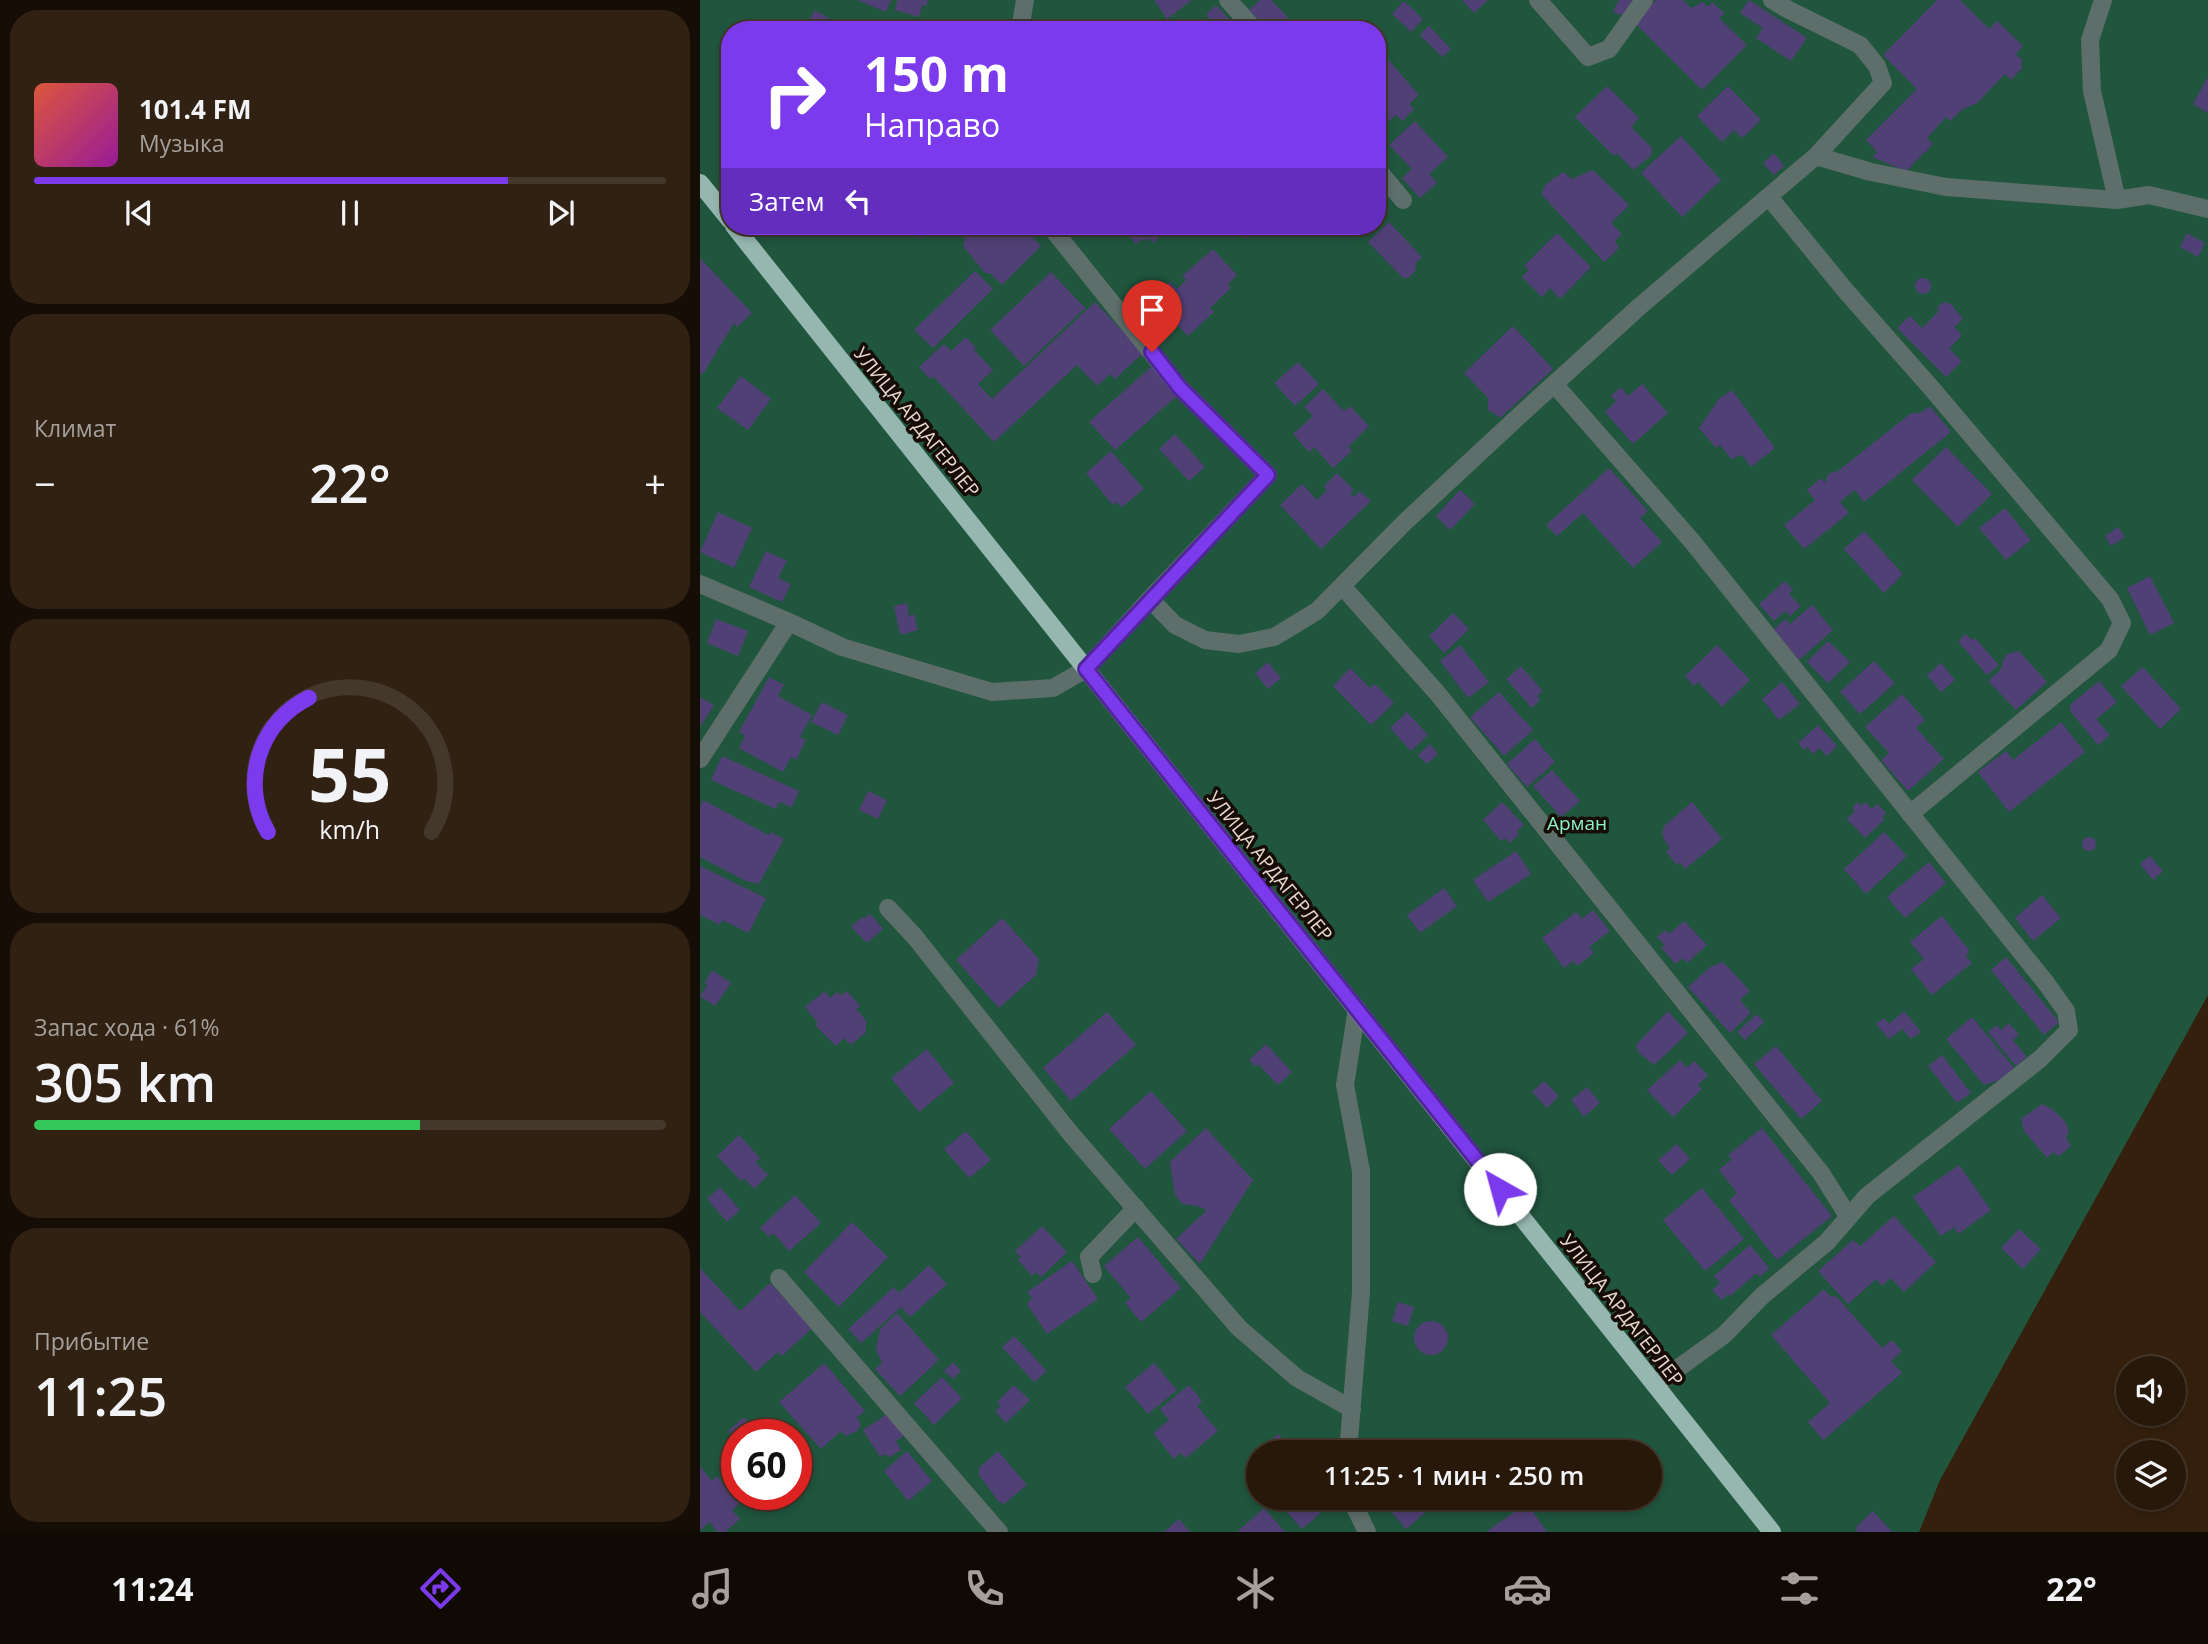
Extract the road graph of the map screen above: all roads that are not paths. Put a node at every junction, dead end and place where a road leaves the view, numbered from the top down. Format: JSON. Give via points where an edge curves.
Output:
{"nodes":[{"id":1,"x":1026,"y":0,"type":"edge"},
{"id":2,"x":1228,"y":0,"type":"edge"},
{"id":3,"x":1538,"y":0,"type":"edge"},
{"id":4,"x":1644,"y":0,"type":"edge"},
{"id":5,"x":1772,"y":0,"type":"edge"},
{"id":6,"x":2103,"y":0,"type":"edge"},
{"id":7,"x":1022,"y":21,"type":"edge"},
{"id":8,"x":1247,"y":21,"type":"edge"},
{"id":9,"x":1816,"y":156,"type":"junction"},
{"id":10,"x":1386,"y":180,"type":"edge"},
{"id":11,"x":700,"y":183,"type":"edge"},
{"id":12,"x":1769,"y":197,"type":"junction"},
{"id":13,"x":1403,"y":200,"type":"dead end"},
{"id":14,"x":2117,"y":200,"type":"junction"},
{"id":15,"x":721,"y":209,"type":"edge"},
{"id":16,"x":2208,"y":209,"type":"edge"},
{"id":17,"x":741,"y":235,"type":"edge"},
{"id":18,"x":1057,"y":235,"type":"edge"},
{"id":19,"x":1555,"y":385,"type":"junction"},
{"id":20,"x":700,"y":584,"type":"edge"},
{"id":21,"x":1343,"y":587,"type":"junction"},
{"id":22,"x":1150,"y":599,"type":"junction"},
{"id":23,"x":789,"y":622,"type":"junction"},
{"id":24,"x":1086,"y":669,"type":"junction"},
{"id":25,"x":700,"y":759,"type":"edge"},
{"id":26,"x":1910,"y":814,"type":"junction"},
{"id":27,"x":888,"y":908,"type":"dead end"},
{"id":28,"x":1357,"y":1009,"type":"junction"},
{"id":29,"x":1136,"y":1208,"type":"junction"},
{"id":30,"x":1848,"y":1216,"type":"junction"},
{"id":31,"x":1093,"y":1274,"type":"dead end"},
{"id":32,"x":779,"y":1278,"type":"dead end"},
{"id":33,"x":1655,"y":1385,"type":"junction"},
{"id":34,"x":1352,"y":1409,"type":"junction"},
{"id":35,"x":1349,"y":1440,"type":"edge"},
{"id":36,"x":1356,"y":1510,"type":"edge"},
{"id":37,"x":999,"y":1532,"type":"edge"},
{"id":38,"x":1367,"y":1532,"type":"edge"},
{"id":39,"x":1772,"y":1532,"type":"edge"}],
"edges":[{"from":1,"to":7,"type":"street"},
{"from":2,"to":8,"type":"street"},
{"from":3,"to":4,"type":"street","via":[[1588,57],[1609,48]]},
{"from":5,"to":9,"type":"street","via":[[1860,45],[1877,66],[1883,83]]},
{"from":6,"to":14,"type":"street","via":[[2090,40],[2092,91]]},
{"from":9,"to":12,"type":"street"},
{"from":9,"to":14,"type":"street","via":[[1946,187]]},
{"from":10,"to":13,"type":"street"},
{"from":11,"to":15,"type":"main road"},
{"from":12,"to":19,"type":"street"},
{"from":12,"to":26,"type":"street","via":[[2110,599],[2122,623],[2109,650]]},
{"from":14,"to":16,"type":"street","via":[[2149,195]]},
{"from":17,"to":24,"type":"main road","name":"УЛИЦА АРДАГЕРЛЕР"},
{"from":18,"to":22,"type":"street","via":[[1180,388],[1268,475]]},
{"from":19,"to":21,"type":"street","via":[[1405,522]]},
{"from":19,"to":26,"type":"street","via":[[1690,540]]},
{"from":20,"to":23,"type":"street"},
{"from":21,"to":22,"type":"street","via":[[1317,611],[1273,637],[1239,644],[1205,640],[1175,625]]},
{"from":21,"to":30,"type":"street","via":[[1438,694],[1537,817],[1821,1173]]},
{"from":22,"to":24,"type":"street"},
{"from":23,"to":24,"type":"street","via":[[842,648],[992,692],[1053,688]]},
{"from":23,"to":25,"type":"street"},
{"from":24,"to":28,"type":"main road","name":"УЛИЦА АРДАГЕРЛЕР"},
{"from":26,"to":30,"type":"street","via":[[2046,983],[2066,1011],[2069,1030],[2040,1059]]},
{"from":27,"to":29,"type":"street"},
{"from":28,"to":33,"type":"main road","name":"УЛИЦА АРДАГЕРЛЕР"},
{"from":28,"to":34,"type":"street","via":[[1345,1085],[1361,1171],[1361,1292]]},
{"from":29,"to":31,"type":"street","via":[[1089,1257]]},
{"from":29,"to":34,"type":"street","via":[[1239,1328],[1297,1378]]},
{"from":30,"to":33,"type":"street","via":[[1827,1242],[1724,1335]]},
{"from":32,"to":37,"type":"street"},
{"from":33,"to":39,"type":"main road","name":"УЛИЦА АРДАГЕРЛЕР"},
{"from":34,"to":35,"type":"street"},
{"from":36,"to":38,"type":"street"}]}
